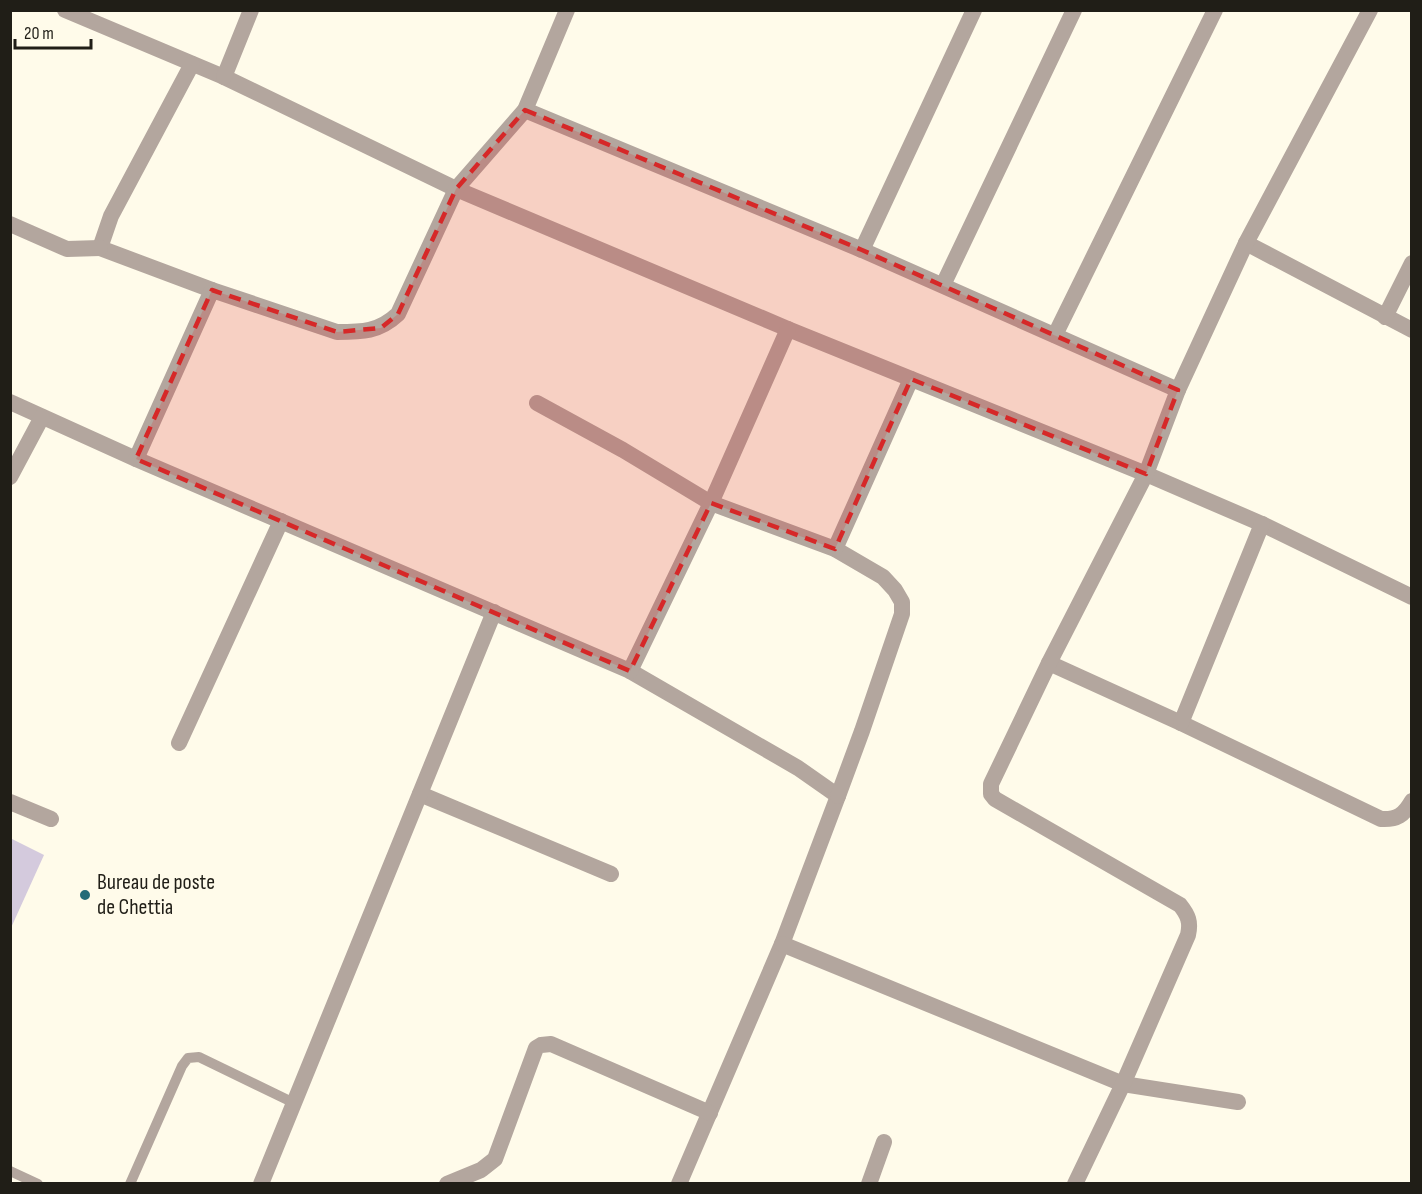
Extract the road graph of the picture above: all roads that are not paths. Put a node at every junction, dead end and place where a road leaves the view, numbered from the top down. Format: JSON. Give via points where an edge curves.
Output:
{"nodes":[{"id":1,"x":65,"y":10,"type":"edge"},
{"id":2,"x":251,"y":10,"type":"edge"},
{"id":3,"x":567,"y":10,"type":"edge"},
{"id":4,"x":974,"y":10,"type":"edge"},
{"id":5,"x":1074,"y":10,"type":"edge"},
{"id":6,"x":1215,"y":10,"type":"edge"},
{"id":7,"x":1370,"y":10,"type":"edge"},
{"id":8,"x":192,"y":64,"type":"junction"},
{"id":9,"x":224,"y":77,"type":"junction"},
{"id":10,"x":525,"y":110,"type":"junction"},
{"id":11,"x":456,"y":189,"type":"junction"},
{"id":12,"x":10,"y":224,"type":"edge"},
{"id":13,"x":1246,"y":243,"type":"junction"},
{"id":14,"x":100,"y":248,"type":"junction"},
{"id":15,"x":862,"y":250,"type":"junction"},
{"id":16,"x":1412,"y":263,"type":"edge"},
{"id":17,"x":943,"y":285,"type":"junction"},
{"id":18,"x":212,"y":290,"type":"junction"},
{"id":19,"x":1385,"y":316,"type":"junction"},
{"id":20,"x":788,"y":329,"type":"junction"},
{"id":21,"x":1412,"y":330,"type":"edge"},
{"id":22,"x":1055,"y":335,"type":"junction"},
{"id":23,"x":911,"y":378,"type":"junction"},
{"id":24,"x":1178,"y":390,"type":"junction"},
{"id":25,"x":10,"y":402,"type":"edge"},
{"id":26,"x":537,"y":403,"type":"dead end"},
{"id":27,"x":42,"y":417,"type":"junction"},
{"id":28,"x":136,"y":459,"type":"junction"},
{"id":29,"x":1146,"y":474,"type":"junction"},
{"id":30,"x":10,"y":477,"type":"edge"},
{"id":31,"x":711,"y":503,"type":"junction"},
{"id":32,"x":282,"y":521,"type":"junction"},
{"id":33,"x":1262,"y":524,"type":"junction"},
{"id":34,"x":835,"y":549,"type":"junction"},
{"id":35,"x":1412,"y":597,"type":"edge"},
{"id":36,"x":494,"y":612,"type":"junction"},
{"id":37,"x":1050,"y":663,"type":"junction"},
{"id":38,"x":630,"y":671,"type":"junction"},
{"id":39,"x":1181,"y":723,"type":"junction"},
{"id":40,"x":179,"y":743,"type":"dead end"},
{"id":41,"x":420,"y":794,"type":"junction"},
{"id":42,"x":837,"y":796,"type":"junction"},
{"id":43,"x":1412,"y":801,"type":"edge"},
{"id":44,"x":10,"y":802,"type":"edge"},
{"id":45,"x":51,"y":819,"type":"dead end"},
{"id":46,"x":611,"y":874,"type":"dead end"},
{"id":47,"x":782,"y":944,"type":"junction"},
{"id":48,"x":1123,"y":1084,"type":"junction"},
{"id":49,"x":1238,"y":1102,"type":"dead end"},
{"id":50,"x":294,"y":1103,"type":"junction"},
{"id":51,"x":710,"y":1113,"type":"junction"},
{"id":52,"x":884,"y":1142,"type":"dead end"},
{"id":53,"x":10,"y":1172,"type":"edge"},
{"id":54,"x":38,"y":1184,"type":"edge"},
{"id":55,"x":130,"y":1184,"type":"edge"},
{"id":56,"x":261,"y":1184,"type":"edge"},
{"id":57,"x":447,"y":1184,"type":"edge"},
{"id":58,"x":679,"y":1184,"type":"edge"},
{"id":59,"x":869,"y":1184,"type":"edge"},
{"id":60,"x":1075,"y":1184,"type":"edge"}],
"edges":[{"from":1,"to":8,"type":"street"},
{"from":2,"to":9,"type":"street"},
{"from":3,"to":10,"type":"street"},
{"from":4,"to":15,"type":"street"},
{"from":5,"to":17,"type":"street"},
{"from":6,"to":22,"type":"street"},
{"from":7,"to":13,"type":"street"},
{"from":8,"to":9,"type":"street"},
{"from":8,"to":14,"type":"street","via":[[111,216]]},
{"from":9,"to":11,"type":"street"},
{"from":10,"to":11,"type":"street"},
{"from":10,"to":15,"type":"street"},
{"from":11,"to":18,"type":"street","via":[[398,314],[381,328],[337,332]]},
{"from":11,"to":20,"type":"street"},
{"from":12,"to":14,"type":"street","via":[[67,249]]},
{"from":13,"to":19,"type":"street"},
{"from":13,"to":24,"type":"street"},
{"from":14,"to":18,"type":"street"},
{"from":15,"to":17,"type":"street"},
{"from":16,"to":19,"type":"street"},
{"from":17,"to":22,"type":"street"},
{"from":18,"to":28,"type":"street"},
{"from":19,"to":21,"type":"street"},
{"from":20,"to":23,"type":"street"},
{"from":20,"to":31,"type":"street"},
{"from":22,"to":24,"type":"street"},
{"from":23,"to":29,"type":"street"},
{"from":23,"to":34,"type":"street"},
{"from":24,"to":29,"type":"street"},
{"from":25,"to":27,"type":"street"},
{"from":26,"to":31,"type":"street"},
{"from":27,"to":28,"type":"street"},
{"from":27,"to":30,"type":"street"},
{"from":28,"to":32,"type":"street"},
{"from":29,"to":33,"type":"street"},
{"from":29,"to":37,"type":"street"},
{"from":31,"to":34,"type":"street"},
{"from":31,"to":38,"type":"street"},
{"from":32,"to":36,"type":"street"},
{"from":32,"to":40,"type":"street"},
{"from":33,"to":35,"type":"street"},
{"from":33,"to":39,"type":"street"},
{"from":34,"to":42,"type":"street","via":[[884,578],[902,602],[902,614],[870,710]]},
{"from":36,"to":38,"type":"street"},
{"from":36,"to":41,"type":"street"},
{"from":37,"to":39,"type":"street"},
{"from":37,"to":48,"type":"street","via":[[991,784],[991,794],[1180,905],[1190,925]]},
{"from":38,"to":42,"type":"street","via":[[798,768]]},
{"from":39,"to":43,"type":"street","via":[[1381,819],[1400,817]]},
{"from":41,"to":46,"type":"street"},
{"from":41,"to":50,"type":"street"},
{"from":42,"to":47,"type":"street"},
{"from":44,"to":45,"type":"street"},
{"from":47,"to":48,"type":"street"},
{"from":47,"to":51,"type":"street"},
{"from":48,"to":49,"type":"street"},
{"from":48,"to":60,"type":"street"},
{"from":50,"to":55,"type":"lane","via":[[199,1057],[188,1058]]},
{"from":50,"to":56,"type":"street"},
{"from":51,"to":57,"type":"street","via":[[551,1044],[541,1045],[536,1048],[495,1159],[481,1170]]},
{"from":51,"to":58,"type":"street"},
{"from":52,"to":59,"type":"street"},
{"from":53,"to":54,"type":"lane"}]}
